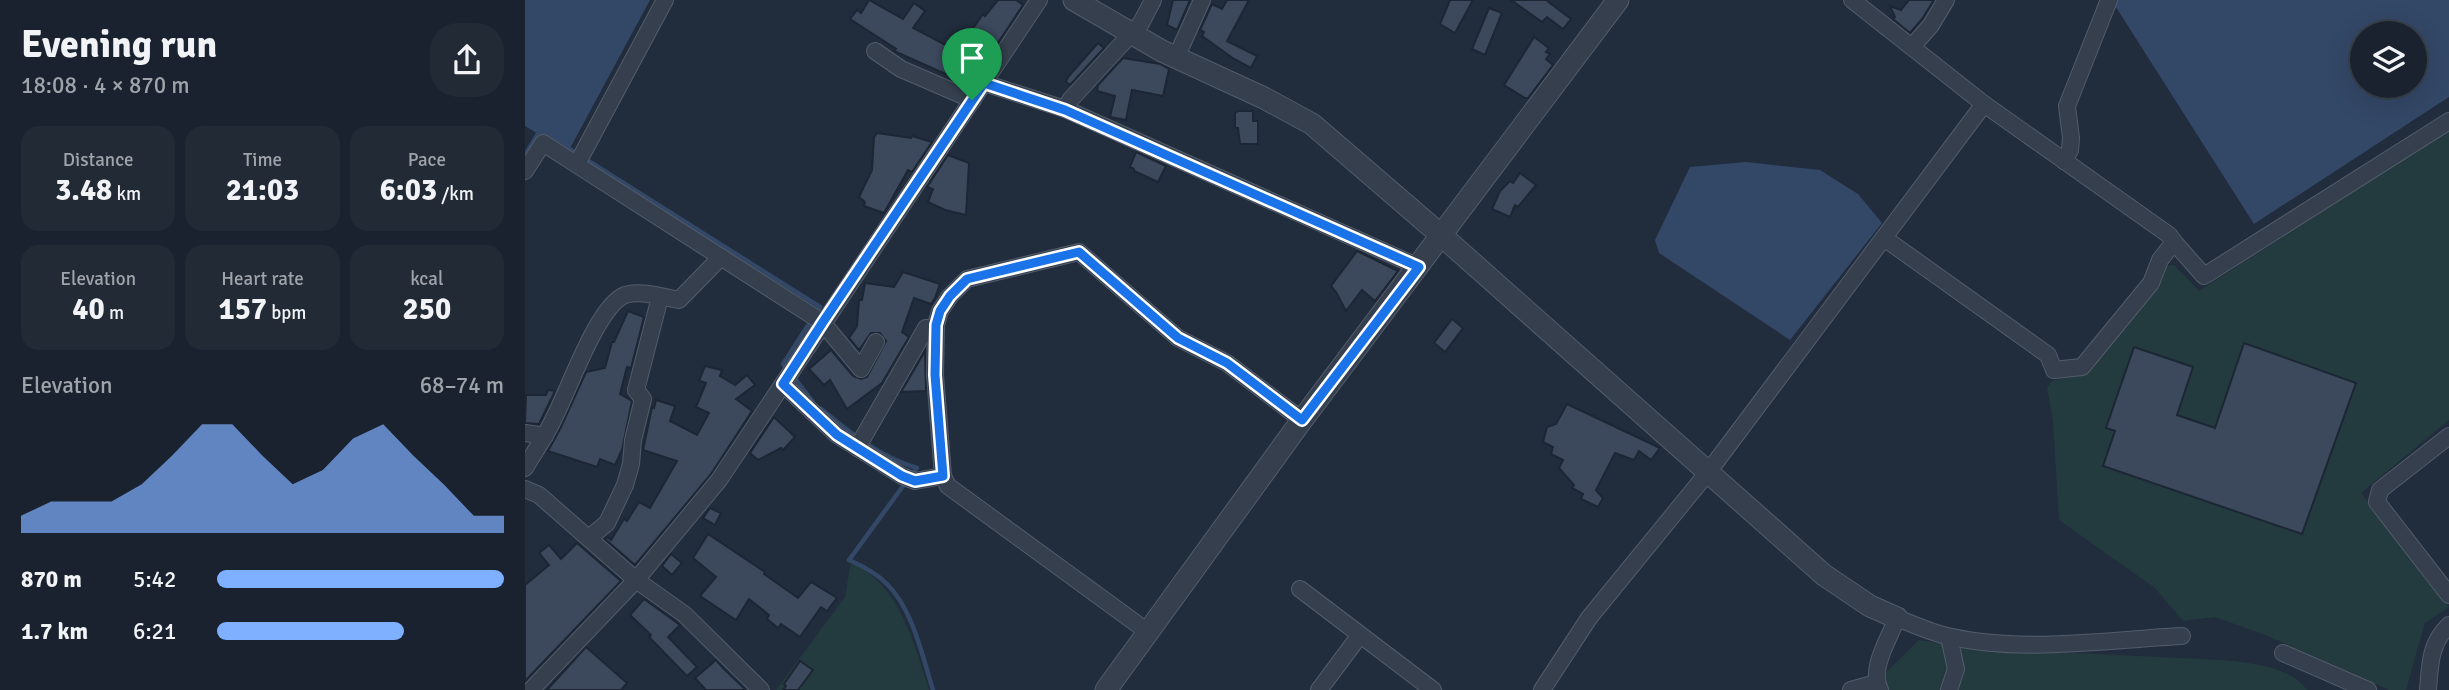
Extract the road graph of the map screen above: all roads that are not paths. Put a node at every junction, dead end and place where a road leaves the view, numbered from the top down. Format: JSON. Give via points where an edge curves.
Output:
{"nodes":[{"id":1,"x":665,"y":0,"type":"edge"},
{"id":2,"x":1039,"y":0,"type":"edge"},
{"id":3,"x":1074,"y":0,"type":"edge"},
{"id":4,"x":1153,"y":0,"type":"edge"},
{"id":5,"x":1202,"y":0,"type":"edge"},
{"id":6,"x":1618,"y":0,"type":"edge"},
{"id":7,"x":1851,"y":0,"type":"edge"},
{"id":8,"x":1945,"y":0,"type":"edge"},
{"id":9,"x":2109,"y":0,"type":"edge"},
{"id":10,"x":1132,"y":34,"type":"junction"},
{"id":11,"x":1912,"y":47,"type":"junction"},
{"id":12,"x":875,"y":51,"type":"dead end"},
{"id":13,"x":1176,"y":58,"type":"junction"},
{"id":14,"x":984,"y":83,"type":"junction"},
{"id":15,"x":972,"y":100,"type":"junction"},
{"id":16,"x":1984,"y":104,"type":"junction"},
{"id":17,"x":1065,"y":110,"type":"junction"},
{"id":18,"x":2449,"y":121,"type":"edge"},
{"id":19,"x":579,"y":159,"type":"junction"},
{"id":20,"x":2064,"y":161,"type":"junction"},
{"id":21,"x":525,"y":171,"type":"edge"},
{"id":22,"x":1442,"y":236,"type":"junction"},
{"id":23,"x":1884,"y":238,"type":"junction"},
{"id":24,"x":2173,"y":242,"type":"junction"},
{"id":25,"x":721,"y":257,"type":"junction"},
{"id":26,"x":1419,"y":267,"type":"junction"},
{"id":27,"x":660,"y":297,"type":"junction"},
{"id":28,"x":823,"y":322,"type":"junction"},
{"id":29,"x":936,"y":328,"type":"junction"},
{"id":30,"x":876,"y":342,"type":"dead end"},
{"id":31,"x":788,"y":377,"type":"junction"},
{"id":32,"x":1302,"y":420,"type":"junction"},
{"id":33,"x":525,"y":433,"type":"edge"},
{"id":34,"x":545,"y":436,"type":"junction"},
{"id":35,"x":2449,"y":436,"type":"edge"},
{"id":36,"x":861,"y":442,"type":"junction"},
{"id":37,"x":525,"y":468,"type":"edge"},
{"id":38,"x":1709,"y":471,"type":"junction"},
{"id":39,"x":943,"y":476,"type":"junction"},
{"id":40,"x":525,"y":489,"type":"edge"},
{"id":41,"x":589,"y":538,"type":"junction"},
{"id":42,"x":636,"y":580,"type":"junction"},
{"id":43,"x":1300,"y":589,"type":"dead end"},
{"id":44,"x":2449,"y":595,"type":"edge"},
{"id":45,"x":1897,"y":618,"type":"junction"},
{"id":46,"x":2449,"y":625,"type":"edge"},
{"id":47,"x":1149,"y":632,"type":"junction"},
{"id":48,"x":1360,"y":635,"type":"junction"},
{"id":49,"x":1949,"y":636,"type":"junction"},
{"id":50,"x":2182,"y":636,"type":"dead end"},
{"id":51,"x":2283,"y":653,"type":"dead end"},
{"id":52,"x":1878,"y":686,"type":"edge"},
{"id":53,"x":531,"y":690,"type":"edge"},
{"id":54,"x":761,"y":690,"type":"edge"},
{"id":55,"x":1106,"y":690,"type":"edge"},
{"id":56,"x":1319,"y":690,"type":"edge"},
{"id":57,"x":1433,"y":690,"type":"edge"},
{"id":58,"x":1542,"y":690,"type":"edge"},
{"id":59,"x":1851,"y":690,"type":"edge"},
{"id":60,"x":1949,"y":690,"type":"edge"},
{"id":61,"x":2368,"y":690,"type":"edge"},
{"id":62,"x":2428,"y":690,"type":"edge"}],
"edges":[{"from":1,"to":19,"type":"street"},
{"from":2,"to":14,"type":"street"},
{"from":3,"to":10,"type":"street"},
{"from":4,"to":10,"type":"street"},
{"from":5,"to":13,"type":"street"},
{"from":6,"to":22,"type":"street"},
{"from":7,"to":11,"type":"street"},
{"from":8,"to":11,"type":"street"},
{"from":9,"to":20,"type":"street","via":[[2067,106],[2071,138]]},
{"from":10,"to":13,"type":"street"},
{"from":10,"to":17,"type":"street"},
{"from":11,"to":16,"type":"street"},
{"from":12,"to":15,"type":"street","via":[[901,69]]},
{"from":13,"to":22,"type":"street","via":[[1312,124]]},
{"from":14,"to":15,"type":"street"},
{"from":14,"to":17,"type":"street"},
{"from":15,"to":28,"type":"street"},
{"from":16,"to":20,"type":"street"},
{"from":16,"to":23,"type":"street"},
{"from":17,"to":26,"type":"street"},
{"from":18,"to":24,"type":"street","via":[[2204,276]]},
{"from":19,"to":21,"type":"street","via":[[543,143]]},
{"from":19,"to":25,"type":"street"},
{"from":20,"to":24,"type":"street"},
{"from":22,"to":26,"type":"street"},
{"from":22,"to":38,"type":"street"},
{"from":23,"to":24,"type":"street","via":[[2048,355],[2054,370],[2082,367],[2151,283]]},
{"from":23,"to":38,"type":"street"},
{"from":25,"to":27,"type":"street","via":[[679,300]]},
{"from":25,"to":28,"type":"street"},
{"from":26,"to":32,"type":"street"},
{"from":27,"to":34,"type":"street","via":[[625,295],[609,308],[596,326]]},
{"from":27,"to":41,"type":"street","via":[[636,390],[643,399],[625,485],[607,523]]},
{"from":28,"to":30,"type":"street","via":[[861,369]]},
{"from":28,"to":31,"type":"street"},
{"from":29,"to":32,"type":"street","via":[[940,311],[967,279],[1079,252],[1178,338],[1227,363]]},
{"from":29,"to":36,"type":"street","via":[[926,328]]},
{"from":29,"to":39,"type":"street"},
{"from":31,"to":36,"type":"street","via":[[837,435]]},
{"from":31,"to":42,"type":"street","via":[[719,480]]},
{"from":32,"to":47,"type":"street"},
{"from":33,"to":34,"type":"street"},
{"from":34,"to":37,"type":"street"},
{"from":35,"to":44,"type":"street","via":[[2380,490],[2377,502]]},
{"from":36,"to":39,"type":"street","via":[[908,479]]},
{"from":38,"to":45,"type":"street","via":[[1823,575]]},
{"from":38,"to":58,"type":"street","via":[[1589,618]]},
{"from":39,"to":47,"type":"street","via":[[948,486]]},
{"from":40,"to":41,"type":"street","via":[[539,495]]},
{"from":41,"to":42,"type":"street"},
{"from":42,"to":53,"type":"street"},
{"from":42,"to":54,"type":"street","via":[[684,614]]},
{"from":43,"to":48,"type":"street"},
{"from":45,"to":49,"type":"street"},
{"from":45,"to":52,"type":"street","via":[[1876,671]]},
{"from":46,"to":62,"type":"street","via":[[2438,635]]},
{"from":47,"to":55,"type":"street"},
{"from":48,"to":56,"type":"street"},
{"from":48,"to":57,"type":"street"},
{"from":49,"to":50,"type":"street","via":[[1987,643],[2046,644]]},
{"from":49,"to":60,"type":"street","via":[[1956,670]]},
{"from":51,"to":61,"type":"street"},
{"from":52,"to":59,"type":"street"}]}
